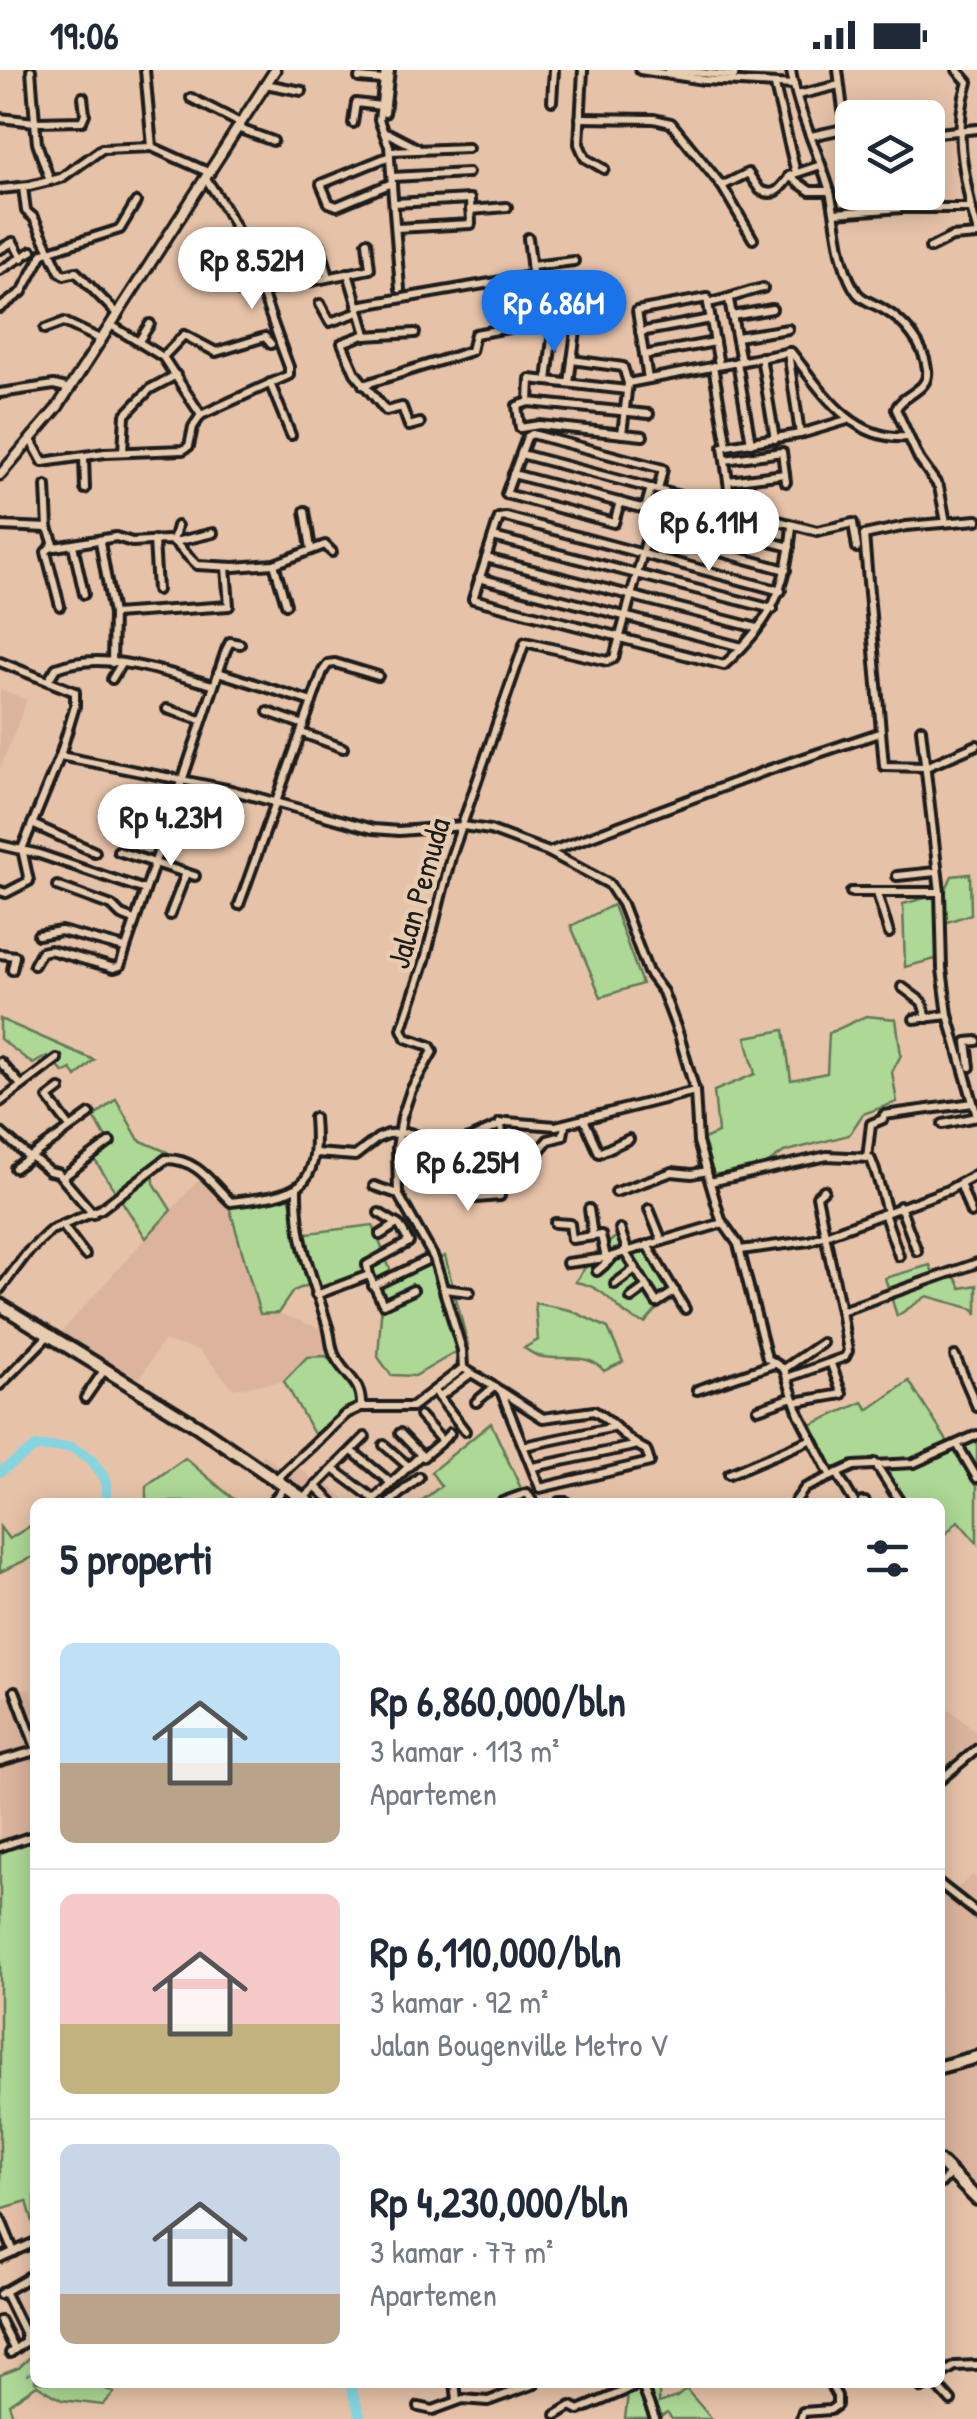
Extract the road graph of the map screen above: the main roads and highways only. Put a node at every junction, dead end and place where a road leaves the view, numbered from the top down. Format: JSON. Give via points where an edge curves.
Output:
{"nodes":[{"id":1,"x":0,"y":1305,"type":"edge"},
{"id":2,"x":302,"y":1498,"type":"edge"},
{"id":3,"x":977,"y":2057,"type":"edge"},
{"id":4,"x":945,"y":2066,"type":"edge"},
{"id":5,"x":945,"y":2167,"type":"edge"},
{"id":6,"x":977,"y":2200,"type":"edge"}],
"edges":[{"from":1,"to":2,"type":"main road"},
{"from":3,"to":4,"type":"main road"},
{"from":5,"to":6,"type":"main road"}]}
